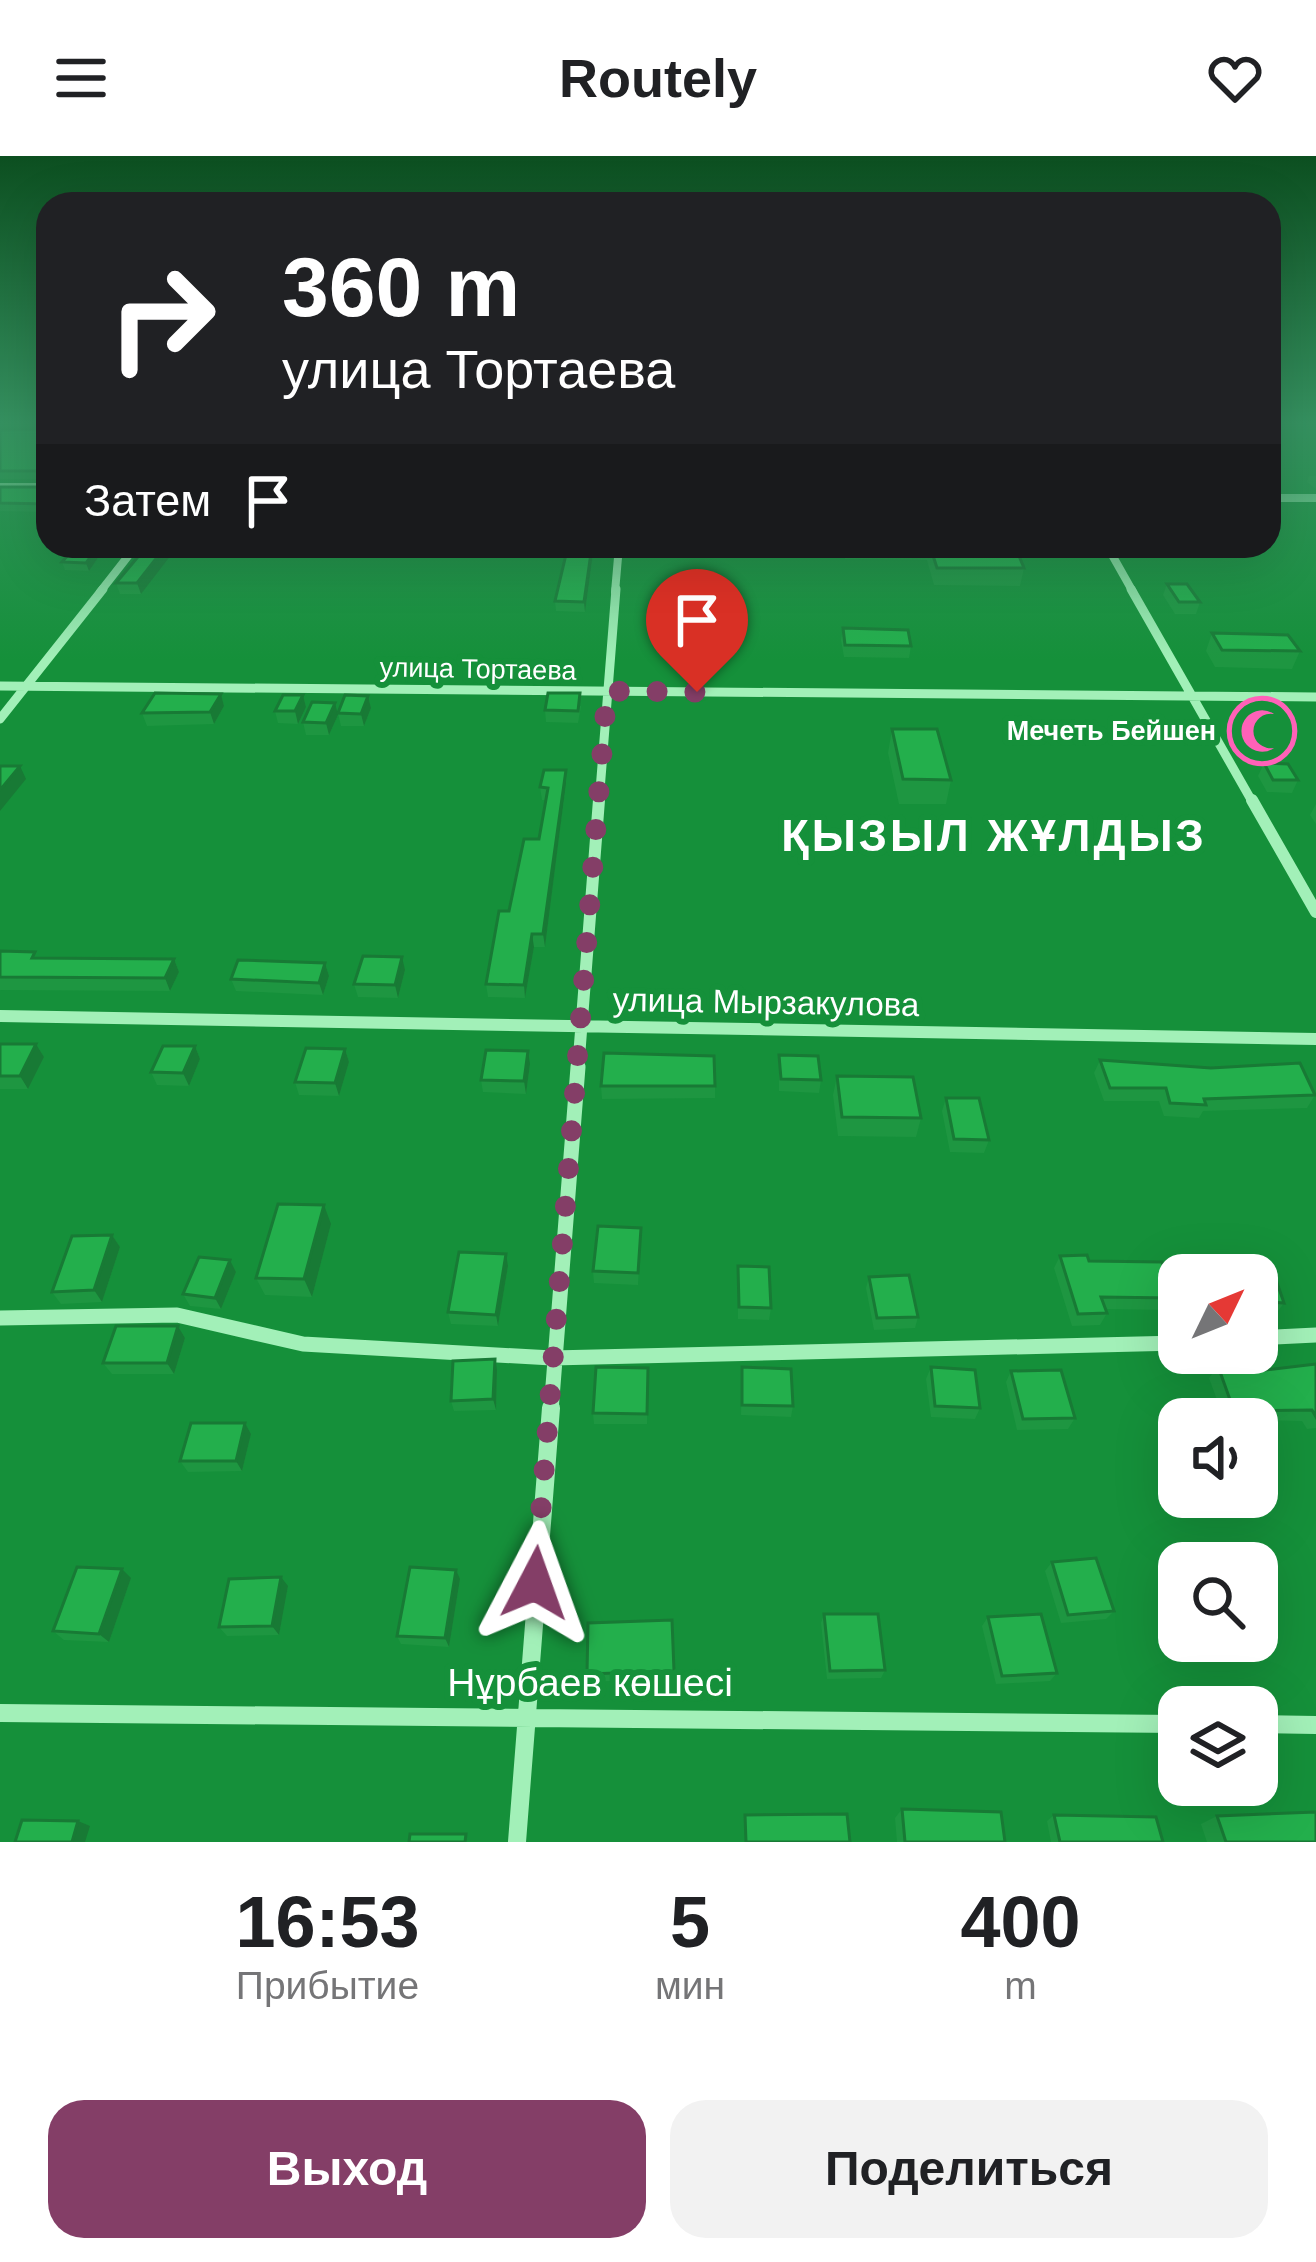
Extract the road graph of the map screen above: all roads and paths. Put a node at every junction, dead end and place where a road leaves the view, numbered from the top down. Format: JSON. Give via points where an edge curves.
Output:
{"nodes":[{"id":1,"x":127,"y":558,"type":"edge"},
{"id":2,"x":618,"y":558,"type":"edge"},
{"id":3,"x":1114,"y":558,"type":"edge"},
{"id":4,"x":0,"y":686,"type":"edge"},
{"id":5,"x":26,"y":686,"type":"junction"},
{"id":6,"x":607,"y":691,"type":"junction"},
{"id":7,"x":1191,"y":696,"type":"junction"},
{"id":8,"x":1316,"y":698,"type":"edge"},
{"id":9,"x":0,"y":719,"type":"edge"},
{"id":10,"x":1316,"y":912,"type":"edge"},
{"id":11,"x":0,"y":1016,"type":"edge"},
{"id":12,"x":578,"y":1026,"type":"junction"},
{"id":13,"x":1316,"y":1039,"type":"edge"},
{"id":14,"x":0,"y":1318,"type":"edge"},
{"id":15,"x":1316,"y":1335,"type":"edge"},
{"id":16,"x":1278,"y":1337,"type":"edge"},
{"id":17,"x":1158,"y":1343,"type":"edge"},
{"id":18,"x":552,"y":1358,"type":"junction"},
{"id":19,"x":0,"y":1714,"type":"edge"},
{"id":20,"x":524,"y":1718,"type":"junction"},
{"id":21,"x":1158,"y":1724,"type":"edge"},
{"id":22,"x":1278,"y":1724,"type":"edge"},
{"id":23,"x":1316,"y":1725,"type":"edge"},
{"id":24,"x":517,"y":1842,"type":"edge"}],
"edges":[{"from":1,"to":5,"type":"street"},
{"from":2,"to":6,"type":"street"},
{"from":3,"to":7,"type":"street"},
{"from":4,"to":5,"type":"street","name":"улица Тортаева"},
{"from":5,"to":6,"type":"street","name":"улица Тортаева"},
{"from":5,"to":9,"type":"street"},
{"from":6,"to":7,"type":"street","name":"улица Тортаева"},
{"from":6,"to":12,"type":"street"},
{"from":7,"to":8,"type":"street","name":"улица Тортаева"},
{"from":7,"to":10,"type":"street"},
{"from":11,"to":12,"type":"street","name":"улица Мырзакулова"},
{"from":12,"to":13,"type":"street","name":"улица Мырзакулова"},
{"from":12,"to":18,"type":"street"},
{"from":14,"to":18,"type":"street","via":[[177,1315],[303,1344]]},
{"from":15,"to":16,"type":"street"},
{"from":17,"to":18,"type":"street"},
{"from":18,"to":20,"type":"street"},
{"from":19,"to":20,"type":"street","name":"Нұрбаев көшесі"},
{"from":20,"to":21,"type":"street","name":"Нұрбаев көшесі"},
{"from":20,"to":24,"type":"street"},
{"from":22,"to":23,"type":"street"}]}
